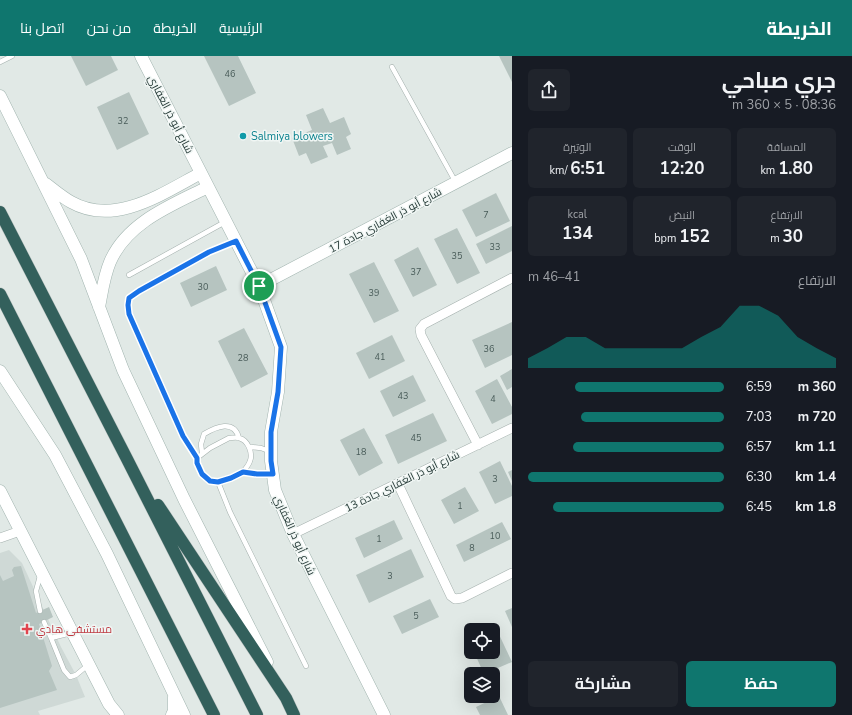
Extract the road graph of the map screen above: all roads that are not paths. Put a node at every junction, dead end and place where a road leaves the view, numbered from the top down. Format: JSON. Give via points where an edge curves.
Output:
{"nodes":[{"id":1,"x":12,"y":56,"type":"edge"},
{"id":2,"x":142,"y":56,"type":"edge"},
{"id":3,"x":0,"y":62,"type":"edge"},
{"id":4,"x":392,"y":67,"type":"dead end"},
{"id":5,"x":0,"y":96,"type":"edge"},
{"id":6,"x":512,"y":154,"type":"edge"},
{"id":7,"x":201,"y":173,"type":"junction"},
{"id":8,"x":44,"y":183,"type":"junction"},
{"id":9,"x":455,"y":183,"type":"junction"},
{"id":10,"x":208,"y":187,"type":"junction"},
{"id":11,"x":0,"y":212,"type":"edge"},
{"id":12,"x":226,"y":221,"type":"junction"},
{"id":13,"x":236,"y":241,"type":"junction"},
{"id":14,"x":129,"y":276,"type":"dead end"},
{"id":15,"x":512,"y":278,"type":"edge"},
{"id":16,"x":259,"y":286,"type":"junction"},
{"id":17,"x":0,"y":294,"type":"edge"},
{"id":18,"x":99,"y":308,"type":"junction"},
{"id":19,"x":0,"y":372,"type":"edge"},
{"id":20,"x":512,"y":428,"type":"edge"},
{"id":21,"x":238,"y":438,"type":"junction"},
{"id":22,"x":478,"y":445,"type":"junction"},
{"id":23,"x":250,"y":448,"type":"junction"},
{"id":24,"x":271,"y":452,"type":"junction"},
{"id":25,"x":202,"y":453,"type":"junction"},
{"id":26,"x":197,"y":458,"type":"junction"},
{"id":27,"x":127,"y":459,"type":"junction"},
{"id":28,"x":243,"y":472,"type":"junction"},
{"id":29,"x":273,"y":474,"type":"junction"},
{"id":30,"x":218,"y":482,"type":"junction"},
{"id":31,"x":398,"y":484,"type":"junction"},
{"id":32,"x":0,"y":491,"type":"edge"},
{"id":33,"x":20,"y":531,"type":"junction"},
{"id":34,"x":293,"y":534,"type":"junction"},
{"id":35,"x":0,"y":538,"type":"edge"},
{"id":36,"x":41,"y":573,"type":"junction"},
{"id":37,"x":512,"y":573,"type":"edge"},
{"id":38,"x":40,"y":611,"type":"dead end"},
{"id":39,"x":44,"y":622,"type":"dead end"},
{"id":40,"x":73,"y":633,"type":"junction"},
{"id":41,"x":51,"y":638,"type":"junction"},
{"id":42,"x":89,"y":664,"type":"junction"},
{"id":43,"x":306,"y":666,"type":"dead end"},
{"id":44,"x":174,"y":694,"type":"junction"},
{"id":45,"x":286,"y":698,"type":"junction"},
{"id":46,"x":111,"y":710,"type":"edge"},
{"id":47,"x":118,"y":715,"type":"edge"},
{"id":48,"x":172,"y":715,"type":"edge"},
{"id":49,"x":184,"y":715,"type":"edge"},
{"id":50,"x":214,"y":715,"type":"edge"},
{"id":51,"x":257,"y":715,"type":"edge"},
{"id":52,"x":294,"y":715,"type":"edge"},
{"id":53,"x":384,"y":715,"type":"edge"}],
"edges":[{"from":1,"to":3,"type":"lane"},
{"from":2,"to":7,"type":"street","name":"شارع أبو ذر الغفاري"},
{"from":4,"to":9,"type":"lane"},
{"from":5,"to":8,"type":"street"},
{"from":6,"to":9,"type":"street","name":"شارع أبو ذر الغفاري جادة 17"},
{"from":7,"to":8,"type":"street","via":[[137,206],[122,210],[105,211],[72,203]]},
{"from":7,"to":10,"type":"street","name":"شارع أبو ذر الغفاري"},
{"from":8,"to":18,"type":"street","via":[[81,259]]},
{"from":9,"to":16,"type":"street","name":"شارع أبو ذر الغفاري جادة 17"},
{"from":10,"to":12,"type":"street","name":"شارع أبو ذر الغفاري"},
{"from":10,"to":18,"type":"street","via":[[163,209],[126,237],[108,266]]},
{"from":11,"to":27,"type":"highway"},
{"from":12,"to":13,"type":"street","name":"شارع أبو ذر الغفاري"},
{"from":12,"to":14,"type":"lane"},
{"from":13,"to":16,"type":"street","name":"شارع أبو ذر الغفاري"},
{"from":13,"to":26,"type":"lane","via":[[209,252],[129,298],[129,314],[183,436]]},
{"from":15,"to":22,"type":"street","via":[[424,324],[420,329]]},
{"from":16,"to":24,"type":"street","name":"شارع أبو ذر الغفاري","via":[[281,347]]},
{"from":17,"to":50,"type":"highway"},
{"from":18,"to":45,"type":"street","via":[[123,370],[180,492]]},
{"from":19,"to":44,"type":"street","via":[[55,455],[107,554]]},
{"from":20,"to":22,"type":"street","name":"شارع أبو ذر الغفاري جادة 13"},
{"from":21,"to":23,"type":"lane"},
{"from":21,"to":25,"type":"lane","via":[[229,438]]},
{"from":21,"to":25,"type":"lane","via":[[237,432],[230,426],[212,429],[204,434]]},
{"from":22,"to":31,"type":"street","name":"شارع أبو ذر الغفاري جادة 13"},
{"from":23,"to":24,"type":"lane","via":[[261,448]]},
{"from":23,"to":28,"type":"lane","via":[[250,461]]},
{"from":24,"to":29,"type":"street","name":"شارع أبو ذر الغفاري"},
{"from":25,"to":26,"type":"lane"},
{"from":26,"to":30,"type":"lane","via":[[202,474],[210,481]]},
{"from":27,"to":45,"type":"highway"},
{"from":27,"to":51,"type":"highway"},
{"from":28,"to":29,"type":"lane"},
{"from":28,"to":30,"type":"lane"},
{"from":29,"to":34,"type":"street","name":"شارع أبو ذر الغفاري","via":[[275,490]]},
{"from":30,"to":43,"type":"lane","via":[[230,512]]},
{"from":31,"to":34,"type":"street","name":"شارع أبو ذر الغفاري جادة 13"},
{"from":31,"to":37,"type":"street","via":[[451,596],[455,599],[462,598]]},
{"from":32,"to":33,"type":"street"},
{"from":33,"to":35,"type":"street"},
{"from":33,"to":36,"type":"street"},
{"from":34,"to":53,"type":"street","name":"شارع أبو ذر الغفاري"},
{"from":36,"to":38,"type":"lane","via":[[36,591]]},
{"from":36,"to":40,"type":"street"},
{"from":39,"to":41,"type":"lane"},
{"from":40,"to":41,"type":"lane"},
{"from":40,"to":42,"type":"street"},
{"from":41,"to":42,"type":"lane","via":[[64,670],[70,677]]},
{"from":42,"to":46,"type":"street"},
{"from":44,"to":48,"type":"street"},
{"from":44,"to":49,"type":"street"},
{"from":45,"to":52,"type":"highway"},
{"from":46,"to":47,"type":"street"}]}
